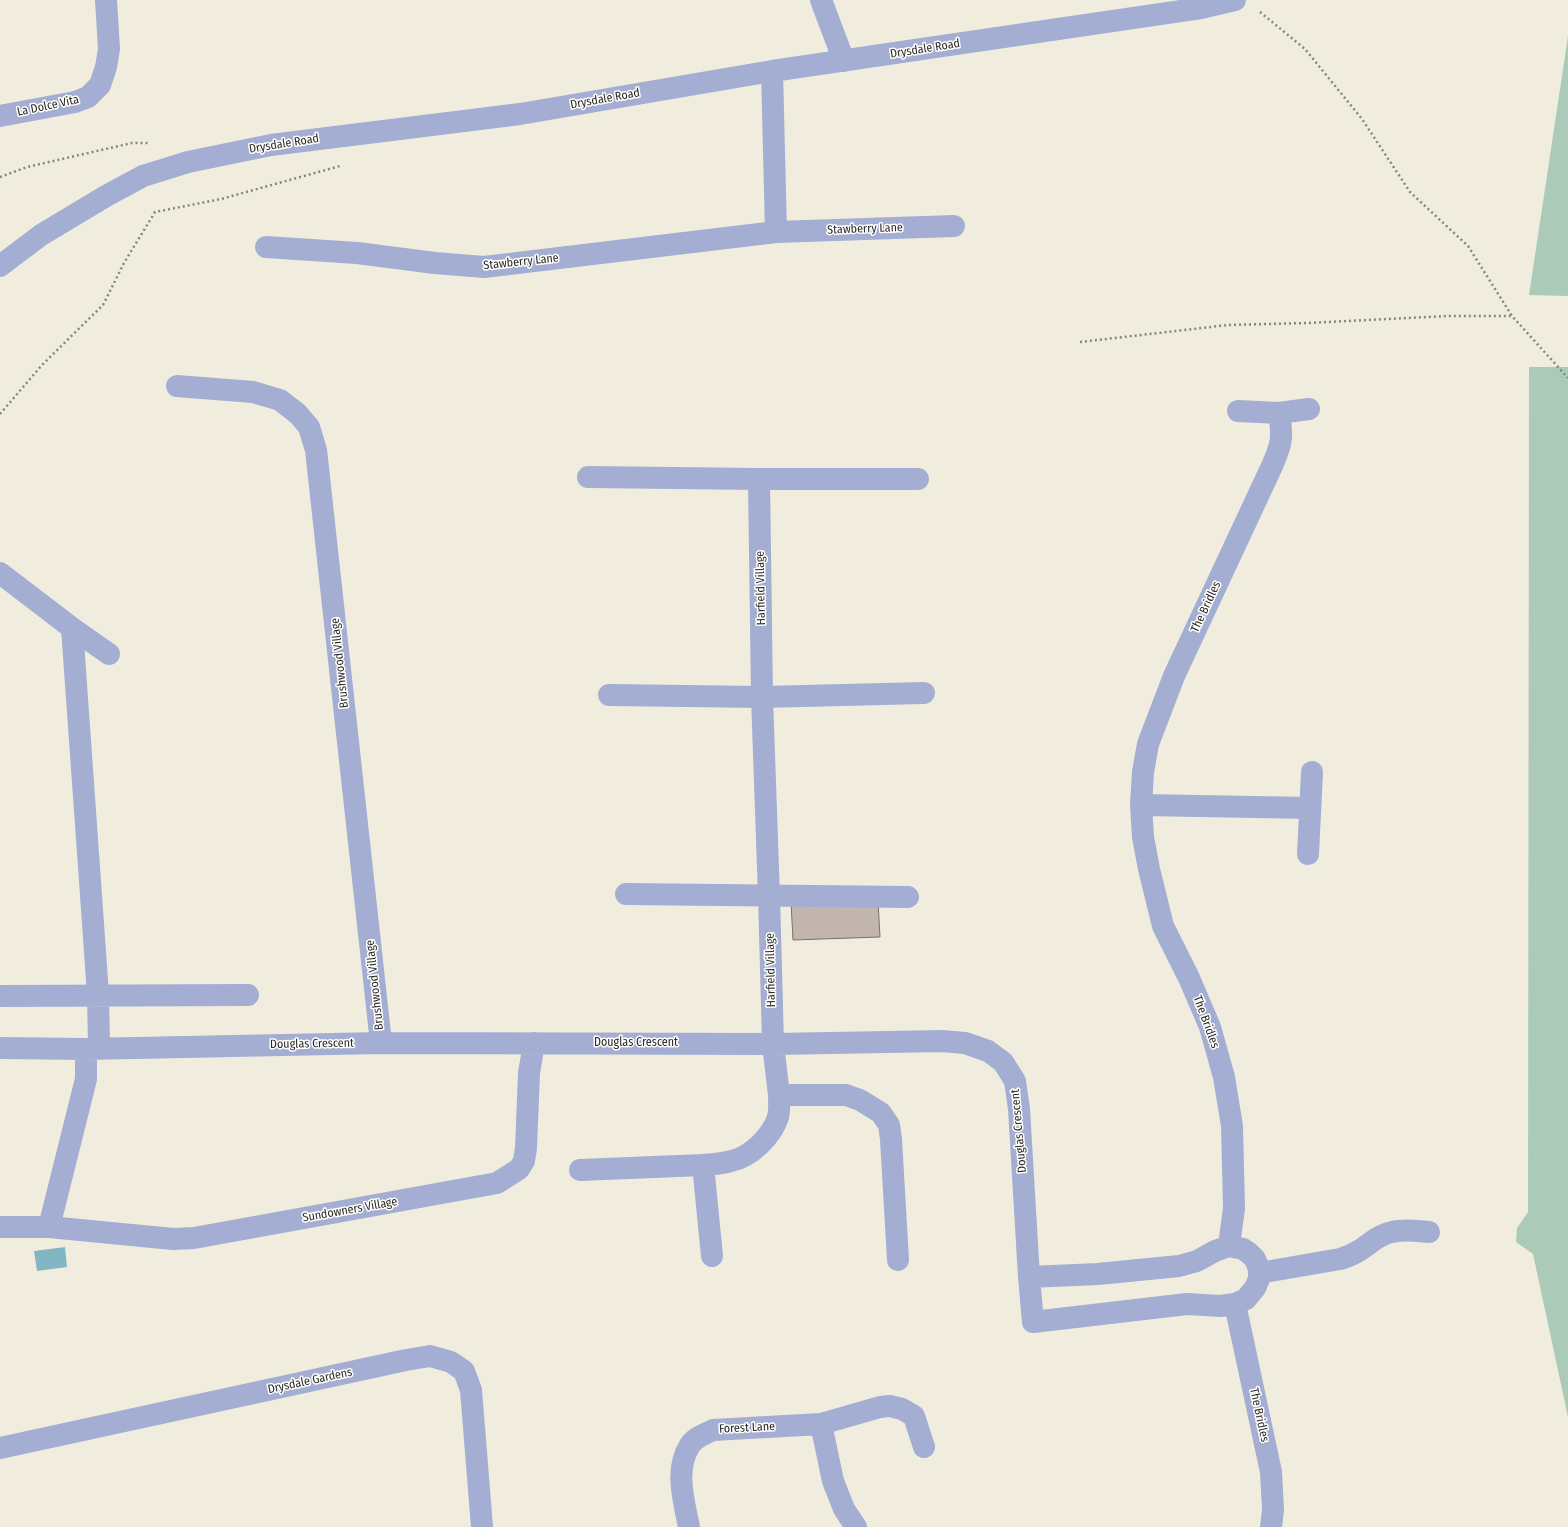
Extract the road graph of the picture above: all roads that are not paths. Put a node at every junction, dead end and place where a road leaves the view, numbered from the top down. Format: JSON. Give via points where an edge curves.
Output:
{"nodes":[{"id":1,"x":106,"y":0,"type":"edge"},
{"id":2,"x":821,"y":0,"type":"edge"},
{"id":3,"x":1235,"y":0,"type":"edge"},
{"id":4,"x":844,"y":61,"type":"junction"},
{"id":5,"x":772,"y":71,"type":"junction"},
{"id":6,"x":0,"y":116,"type":"edge"},
{"id":7,"x":954,"y":226,"type":"dead end"},
{"id":8,"x":776,"y":232,"type":"junction"},
{"id":9,"x":266,"y":247,"type":"dead end"},
{"id":10,"x":0,"y":266,"type":"edge"},
{"id":11,"x":177,"y":386,"type":"dead end"},
{"id":12,"x":1309,"y":409,"type":"dead end"},
{"id":13,"x":1238,"y":411,"type":"dead end"},
{"id":14,"x":1279,"y":413,"type":"junction"},
{"id":15,"x":588,"y":477,"type":"dead end"},
{"id":16,"x":759,"y":479,"type":"junction"},
{"id":17,"x":918,"y":479,"type":"dead end"},
{"id":18,"x":0,"y":573,"type":"edge"},
{"id":19,"x":72,"y":628,"type":"junction"},
{"id":20,"x":109,"y":654,"type":"dead end"},
{"id":21,"x":924,"y":693,"type":"dead end"},
{"id":22,"x":609,"y":695,"type":"dead end"},
{"id":23,"x":762,"y":697,"type":"junction"},
{"id":24,"x":1312,"y":772,"type":"dead end"},
{"id":25,"x":1141,"y":805,"type":"junction"},
{"id":26,"x":1310,"y":808,"type":"junction"},
{"id":27,"x":1308,"y":854,"type":"dead end"},
{"id":28,"x":626,"y":894,"type":"dead end"},
{"id":29,"x":769,"y":896,"type":"junction"},
{"id":30,"x":908,"y":897,"type":"dead end"},
{"id":31,"x":98,"y":994,"type":"junction"},
{"id":32,"x":248,"y":995,"type":"dead end"},
{"id":33,"x":0,"y":996,"type":"edge"},
{"id":34,"x":381,"y":1043,"type":"junction"},
{"id":35,"x":534,"y":1043,"type":"junction"},
{"id":36,"x":772,"y":1044,"type":"junction"},
{"id":37,"x":0,"y":1048,"type":"edge"},
{"id":38,"x":92,"y":1048,"type":"junction"},
{"id":39,"x":779,"y":1095,"type":"junction"},
{"id":40,"x":703,"y":1166,"type":"junction"},
{"id":41,"x":580,"y":1170,"type":"dead end"},
{"id":42,"x":0,"y":1227,"type":"edge"},
{"id":43,"x":49,"y":1227,"type":"junction"},
{"id":44,"x":1430,"y":1232,"type":"dead end"},
{"id":45,"x":1229,"y":1246,"type":"junction"},
{"id":46,"x":712,"y":1256,"type":"dead end"},
{"id":47,"x":898,"y":1260,"type":"dead end"},
{"id":48,"x":1259,"y":1273,"type":"junction"},
{"id":49,"x":1029,"y":1277,"type":"junction"},
{"id":50,"x":1235,"y":1304,"type":"junction"},
{"id":51,"x":821,"y":1424,"type":"junction"},
{"id":52,"x":924,"y":1447,"type":"dead end"},
{"id":53,"x":0,"y":1448,"type":"edge"},
{"id":54,"x":482,"y":1527,"type":"edge"},
{"id":55,"x":689,"y":1527,"type":"edge"},
{"id":56,"x":856,"y":1527,"type":"edge"},
{"id":57,"x":1271,"y":1527,"type":"edge"}],
"edges":[{"from":1,"to":6,"type":"street","name":"La Dolce Vita","via":[[109,49],[100,85],[88,97],[75,102]]},
{"from":2,"to":4,"type":"street"},
{"from":3,"to":4,"type":"street","name":"Drysdale Road","via":[[1201,8]]},
{"from":4,"to":5,"type":"street","name":"Drysdale Road"},
{"from":5,"to":8,"type":"street"},
{"from":5,"to":10,"type":"street","name":"Drysdale Road","via":[[520,114],[272,144],[188,162],[143,176],[106,196],[41,235]]},
{"from":7,"to":8,"type":"street","name":"Stawberry Lane"},
{"from":8,"to":9,"type":"street","name":"Stawberry Lane","via":[[484,267],[357,252]]},
{"from":11,"to":34,"type":"street","name":"Brushwood Village","via":[[253,392],[280,400],[298,414],[309,427],[316,450]]},
{"from":12,"to":14,"type":"street"},
{"from":13,"to":14,"type":"street"},
{"from":14,"to":25,"type":"street","name":"The Bridles","via":[[1282,436],[1276,456],[1174,676],[1148,744]]},
{"from":15,"to":16,"type":"street"},
{"from":16,"to":17,"type":"street"},
{"from":16,"to":23,"type":"street","name":"Harfield Village"},
{"from":18,"to":19,"type":"street"},
{"from":19,"to":20,"type":"street"},
{"from":19,"to":31,"type":"street"},
{"from":21,"to":23,"type":"street"},
{"from":22,"to":23,"type":"street"},
{"from":23,"to":29,"type":"street","name":"Harfield Village"},
{"from":24,"to":26,"type":"street"},
{"from":25,"to":26,"type":"street"},
{"from":25,"to":45,"type":"street","name":"The Bridles","via":[[1143,837],[1163,926],[1210,1027],[1224,1077],[1232,1126],[1234,1208]]},
{"from":26,"to":27,"type":"street"},
{"from":28,"to":29,"type":"street"},
{"from":29,"to":30,"type":"street"},
{"from":29,"to":36,"type":"street","name":"Harfield Village"},
{"from":31,"to":32,"type":"street"},
{"from":31,"to":33,"type":"street"},
{"from":31,"to":38,"type":"street"},
{"from":34,"to":35,"type":"street","name":"Douglas Crescent"},
{"from":34,"to":38,"type":"street","name":"Douglas Crescent"},
{"from":35,"to":36,"type":"street","name":"Douglas Crescent"},
{"from":35,"to":43,"type":"street","name":"Sundowners Village","via":[[529,1074],[524,1161],[519,1169],[497,1183],[194,1238],[173,1239]]},
{"from":36,"to":39,"type":"street","name":"Harfield Village"},
{"from":36,"to":49,"type":"street","name":"Douglas Crescent","via":[[942,1041],[965,1043],[988,1051],[1003,1062],[1015,1081],[1019,1109]]},
{"from":37,"to":38,"type":"street","name":"Douglas Crescent"},
{"from":38,"to":43,"type":"street"},
{"from":39,"to":40,"type":"street","name":"Harfield Village","via":[[780,1110],[777,1119],[759,1145],[732,1161]]},
{"from":39,"to":47,"type":"street","via":[[846,1095],[869,1104],[881,1113],[889,1125],[891,1139]]},
{"from":40,"to":41,"type":"street","name":"Harfield Village"},
{"from":40,"to":46,"type":"street"},
{"from":42,"to":43,"type":"street","name":"Sundowners Village"},
{"from":44,"to":48,"type":"street","via":[[1391,1232],[1345,1257]]},
{"from":45,"to":48,"type":"street","via":[[1249,1253],[1255,1259]]},
{"from":45,"to":49,"type":"street","via":[[1197,1261],[1179,1266],[1098,1274]]},
{"from":48,"to":50,"type":"street","via":[[1255,1288],[1246,1299]]},
{"from":49,"to":50,"type":"street","name":"Douglas Crescent","via":[[1033,1322],[1187,1304]]},
{"from":50,"to":57,"type":"street","name":"The Bridles","via":[[1271,1472]]},
{"from":51,"to":52,"type":"street","name":"Forest Lane","via":[[890,1406],[914,1416]]},
{"from":51,"to":55,"type":"street","name":"Forest Lane","via":[[713,1430],[700,1436],[690,1445],[683,1462],[681,1486]]},
{"from":51,"to":56,"type":"street","via":[[833,1481],[844,1509]]},
{"from":53,"to":54,"type":"street","name":"Drysdale Gardens","via":[[430,1356],[451,1362],[464,1371],[471,1390]]}]}
